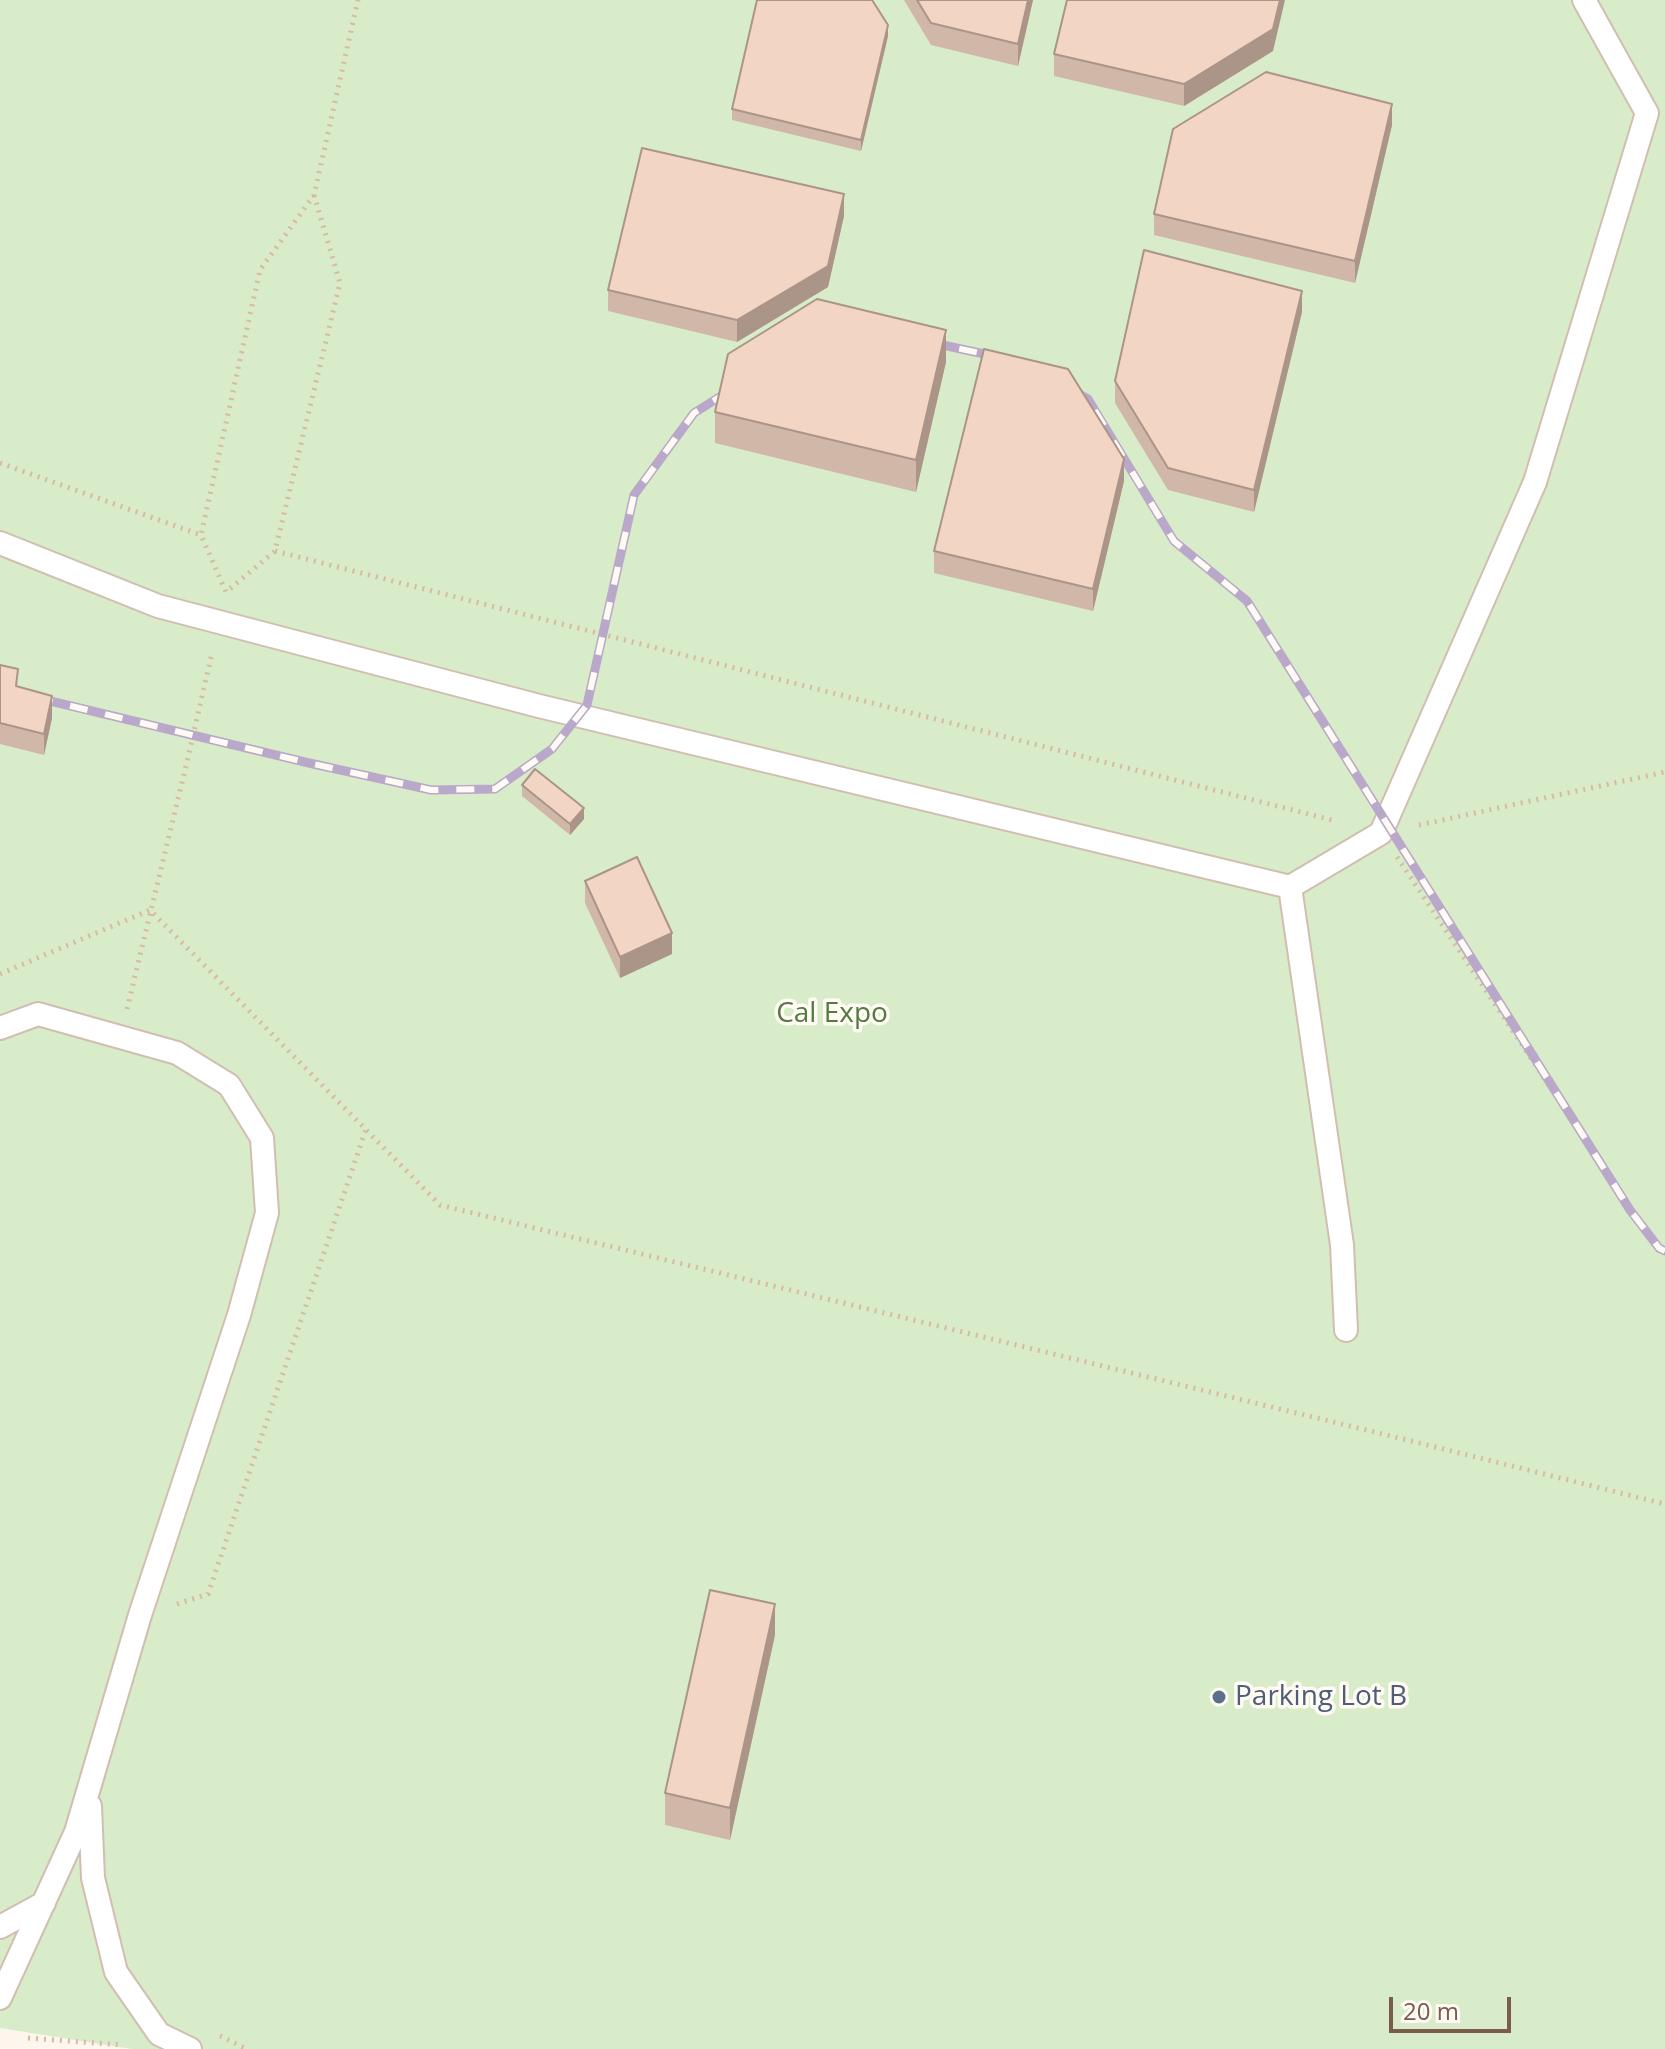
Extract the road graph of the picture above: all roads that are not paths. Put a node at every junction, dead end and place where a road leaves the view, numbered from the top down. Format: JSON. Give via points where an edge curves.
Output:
{"nodes":[{"id":1,"x":1584,"y":0,"type":"edge"},
{"id":2,"x":0,"y":543,"type":"edge"},
{"id":3,"x":1290,"y":887,"type":"junction"},
{"id":4,"x":0,"y":1028,"type":"edge"},
{"id":5,"x":1346,"y":1330,"type":"dead end"},
{"id":6,"x":89,"y":1787,"type":"junction"},
{"id":7,"x":44,"y":1903,"type":"junction"},
{"id":8,"x":0,"y":1927,"type":"edge"},
{"id":9,"x":0,"y":1998,"type":"edge"},
{"id":10,"x":190,"y":2049,"type":"edge"}],
"edges":[{"from":1,"to":3,"type":"lane","via":[[1647,113],[1535,482],[1381,833]]},
{"from":2,"to":3,"type":"lane","via":[[158,606],[539,706]]},
{"from":3,"to":5,"type":"lane","via":[[1342,1245]]},
{"from":4,"to":6,"type":"lane","via":[[38,1014],[177,1053],[229,1085],[262,1138],[267,1213]]},
{"from":6,"to":7,"type":"lane","via":[[76,1832]]},
{"from":6,"to":10,"type":"lane","via":[[93,1878],[116,1972],[159,2034]]},
{"from":7,"to":8,"type":"lane"},
{"from":7,"to":9,"type":"lane"}]}
